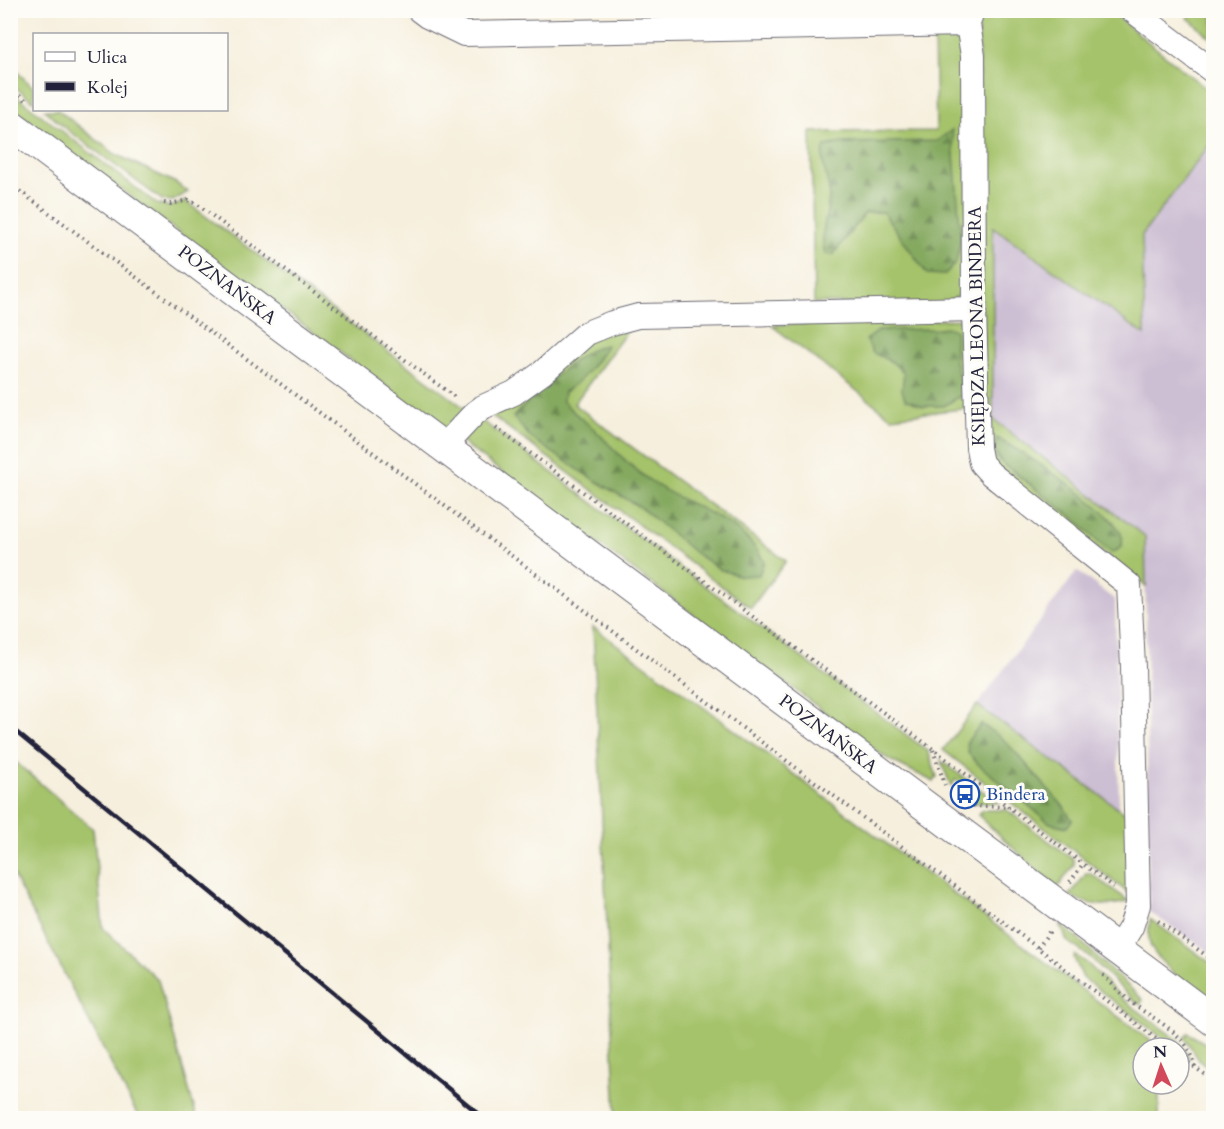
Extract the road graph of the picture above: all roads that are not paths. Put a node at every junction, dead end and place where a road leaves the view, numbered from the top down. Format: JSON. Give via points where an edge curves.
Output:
{"nodes":[{"id":1,"x":420,"y":10,"type":"edge"},
{"id":2,"x":1132,"y":10,"type":"edge"},
{"id":3,"x":970,"y":17,"type":"edge"},
{"id":4,"x":1214,"y":72,"type":"edge"},
{"id":5,"x":10,"y":124,"type":"edge"},
{"id":6,"x":974,"y":309,"type":"junction"},
{"id":7,"x":443,"y":447,"type":"junction"},
{"id":8,"x":1107,"y":959,"type":"junction"},
{"id":9,"x":1214,"y":1021,"type":"edge"}],
"edges":[{"from":1,"to":3,"type":"street","via":[[464,34]]},
{"from":2,"to":4,"type":"street"},
{"from":3,"to":6,"type":"street","name":"KSIĘDZA LEONA BINDERA","via":[[974,56]]},
{"from":5,"to":7,"type":"main road","name":"POZNAŃSKA"},
{"from":6,"to":7,"type":"street","via":[[638,316],[587,333],[542,373],[476,413]]},
{"from":6,"to":8,"type":"street","name":"KSIĘDZA LEONA BINDERA","via":[[981,463],[1129,585],[1138,905],[1131,927]]},
{"from":7,"to":8,"type":"main road","name":"POZNAŃSKA"},
{"from":8,"to":9,"type":"main road","name":"POZNAŃSKA"}]}
